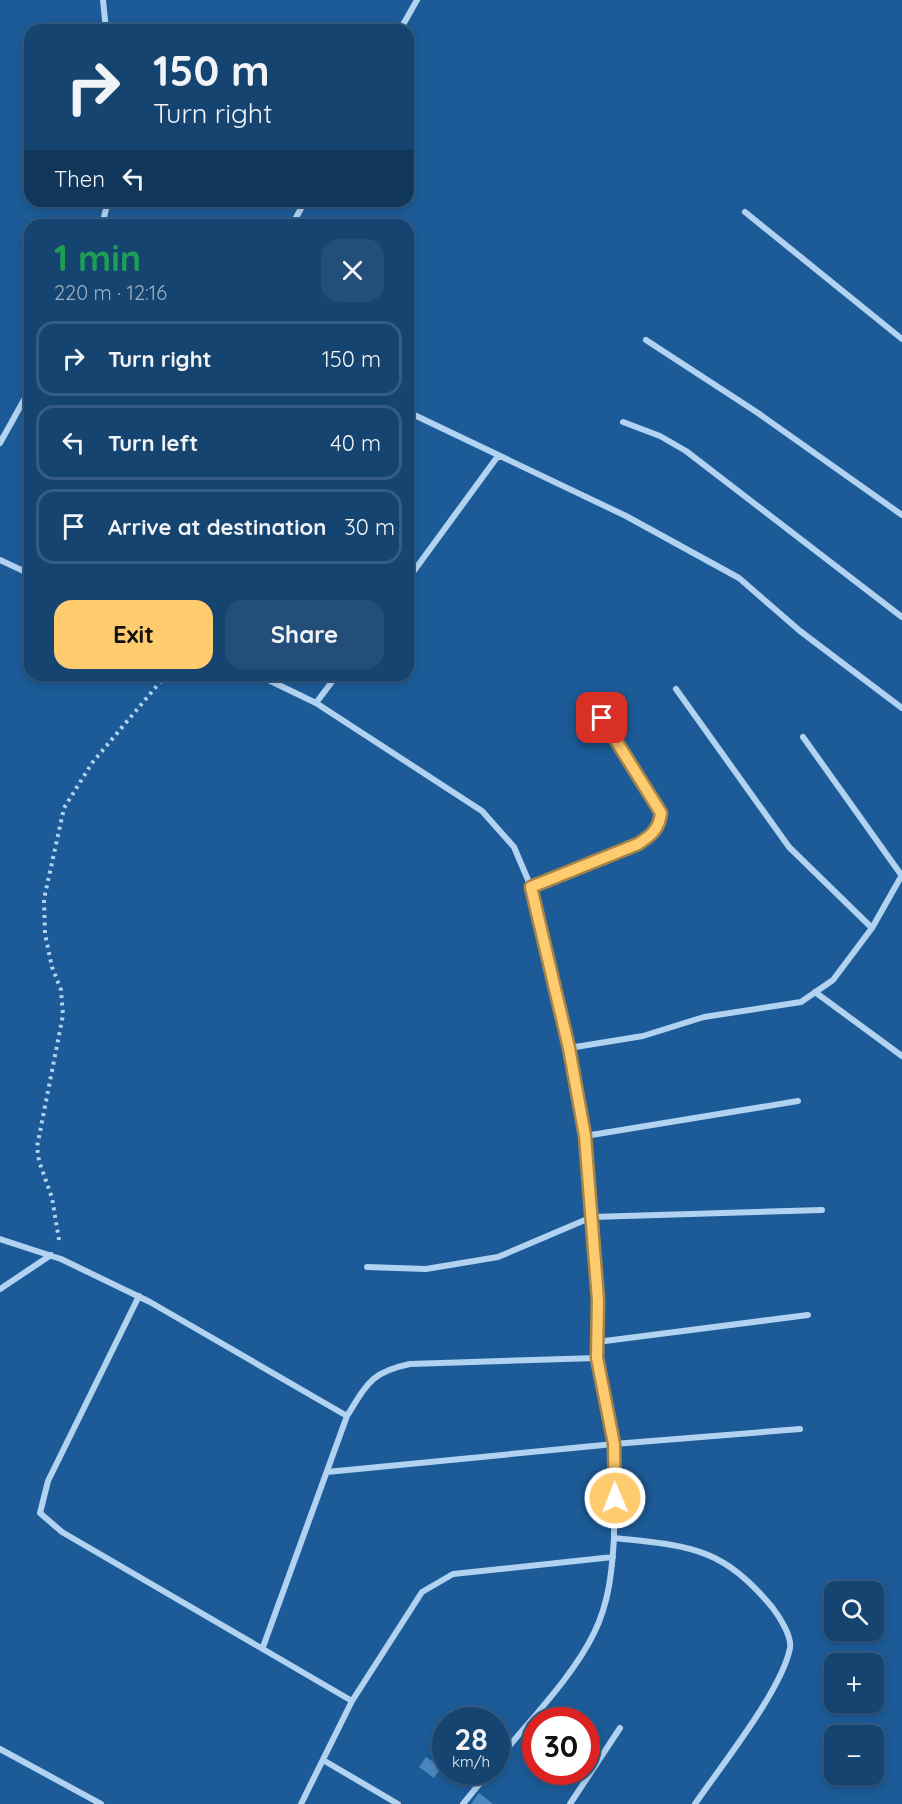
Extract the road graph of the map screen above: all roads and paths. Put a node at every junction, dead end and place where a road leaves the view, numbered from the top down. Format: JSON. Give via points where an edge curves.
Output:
{"nodes":[{"id":1,"x":103,"y":0,"type":"edge"},
{"id":2,"x":417,"y":0,"type":"edge"},
{"id":3,"x":105,"y":24,"type":"edge"},
{"id":4,"x":403,"y":24,"type":"edge"},
{"id":5,"x":745,"y":212,"type":"dead end"},
{"id":6,"x":646,"y":339,"type":"dead end"},
{"id":7,"x":902,"y":339,"type":"edge"},
{"id":8,"x":24,"y":400,"type":"edge"},
{"id":9,"x":414,"y":415,"type":"edge"},
{"id":10,"x":623,"y":422,"type":"dead end"},
{"id":11,"x":0,"y":443,"type":"edge"},
{"id":12,"x":498,"y":456,"type":"junction"},
{"id":13,"x":902,"y":515,"type":"edge"},
{"id":14,"x":0,"y":560,"type":"edge"},
{"id":15,"x":24,"y":571,"type":"edge"},
{"id":16,"x":414,"y":571,"type":"edge"},
{"id":17,"x":902,"y":616,"type":"edge"},
{"id":18,"x":161,"y":681,"type":"edge"},
{"id":19,"x":270,"y":681,"type":"edge"},
{"id":20,"x":333,"y":681,"type":"edge"},
{"id":21,"x":676,"y":689,"type":"dead end"},
{"id":22,"x":316,"y":704,"type":"junction"},
{"id":23,"x":902,"y":708,"type":"edge"},
{"id":24,"x":602,"y":718,"type":"dead end"},
{"id":25,"x":803,"y":737,"type":"dead end"},
{"id":26,"x":902,"y":876,"type":"edge"},
{"id":27,"x":531,"y":887,"type":"junction"},
{"id":28,"x":872,"y":928,"type":"junction"},
{"id":29,"x":815,"y":992,"type":"junction"},
{"id":30,"x":569,"y":1048,"type":"junction"},
{"id":31,"x":902,"y":1056,"type":"edge"},
{"id":32,"x":798,"y":1101,"type":"dead end"},
{"id":33,"x":585,"y":1136,"type":"junction"},
{"id":34,"x":822,"y":1210,"type":"dead end"},
{"id":35,"x":592,"y":1216,"type":"junction"},
{"id":36,"x":0,"y":1239,"type":"edge"},
{"id":37,"x":51,"y":1255,"type":"junction"},
{"id":38,"x":62,"y":1259,"type":"junction"},
{"id":39,"x":367,"y":1267,"type":"dead end"},
{"id":40,"x":0,"y":1289,"type":"edge"},
{"id":41,"x":139,"y":1296,"type":"junction"},
{"id":42,"x":808,"y":1315,"type":"dead end"},
{"id":43,"x":597,"y":1342,"type":"junction"},
{"id":44,"x":597,"y":1358,"type":"junction"},
{"id":45,"x":347,"y":1416,"type":"junction"},
{"id":46,"x":800,"y":1429,"type":"dead end"},
{"id":47,"x":614,"y":1444,"type":"junction"},
{"id":48,"x":327,"y":1472,"type":"junction"},
{"id":49,"x":614,"y":1538,"type":"junction"},
{"id":50,"x":613,"y":1557,"type":"junction"},
{"id":51,"x":263,"y":1647,"type":"junction"},
{"id":52,"x":352,"y":1701,"type":"junction"},
{"id":53,"x":620,"y":1728,"type":"dead end"},
{"id":54,"x":510,"y":1745,"type":"edge"},
{"id":55,"x":0,"y":1749,"type":"edge"},
{"id":56,"x":323,"y":1760,"type":"junction"},
{"id":57,"x":478,"y":1785,"type":"edge"},
{"id":58,"x":101,"y":1804,"type":"edge"},
{"id":59,"x":301,"y":1804,"type":"edge"},
{"id":60,"x":398,"y":1804,"type":"edge"},
{"id":61,"x":463,"y":1804,"type":"edge"},
{"id":62,"x":570,"y":1804,"type":"edge"},
{"id":63,"x":695,"y":1804,"type":"edge"}],
"edges":[{"from":1,"to":3,"type":"street"},
{"from":2,"to":4,"type":"street"},
{"from":5,"to":7,"type":"street"},
{"from":6,"to":13,"type":"street","via":[[759,413]]},
{"from":8,"to":11,"type":"street"},
{"from":9,"to":12,"type":"street"},
{"from":10,"to":17,"type":"street","via":[[686,451]]},
{"from":12,"to":16,"type":"street"},
{"from":12,"to":23,"type":"street","via":[[626,516],[739,578],[800,632]]},
{"from":14,"to":15,"type":"street"},
{"from":18,"to":38,"type":"path","via":[[92,763],[68,801],[49,869],[44,899],[45,934],[61,990],[63,1015],[37,1147],[52,1198]]},
{"from":19,"to":22,"type":"street"},
{"from":20,"to":22,"type":"street"},
{"from":21,"to":28,"type":"street","via":[[789,847]]},
{"from":22,"to":27,"type":"street","via":[[482,811],[514,847]]},
{"from":24,"to":27,"type":"street","via":[[661,813],[660,824],[638,844]]},
{"from":25,"to":26,"type":"street"},
{"from":26,"to":28,"type":"street"},
{"from":27,"to":30,"type":"street"},
{"from":28,"to":29,"type":"street","via":[[833,980]]},
{"from":29,"to":30,"type":"street","via":[[801,1002],[704,1017],[643,1036]]},
{"from":29,"to":31,"type":"street"},
{"from":30,"to":33,"type":"street"},
{"from":32,"to":33,"type":"street"},
{"from":33,"to":35,"type":"street"},
{"from":34,"to":35,"type":"street"},
{"from":35,"to":39,"type":"street","via":[[498,1257],[426,1269]]},
{"from":35,"to":43,"type":"street"},
{"from":36,"to":37,"type":"street"},
{"from":37,"to":38,"type":"street"},
{"from":37,"to":40,"type":"street"},
{"from":38,"to":41,"type":"street"},
{"from":41,"to":45,"type":"street"},
{"from":41,"to":51,"type":"street","via":[[48,1480],[40,1513],[62,1532]]},
{"from":42,"to":43,"type":"street"},
{"from":43,"to":44,"type":"street"},
{"from":44,"to":45,"type":"street","via":[[410,1364],[387,1369],[367,1384]]},
{"from":44,"to":47,"type":"street"},
{"from":45,"to":48,"type":"street"},
{"from":46,"to":47,"type":"street"},
{"from":47,"to":48,"type":"street"},
{"from":47,"to":49,"type":"street"},
{"from":48,"to":51,"type":"street"},
{"from":49,"to":50,"type":"street"},
{"from":49,"to":63,"type":"street","via":[[688,1546],[722,1561],[750,1581],[779,1615],[791,1644],[764,1703]]},
{"from":50,"to":52,"type":"street","via":[[453,1574],[422,1592]]},
{"from":50,"to":54,"type":"street","via":[[607,1599],[595,1632],[582,1655]]},
{"from":51,"to":52,"type":"street"},
{"from":52,"to":56,"type":"street"},
{"from":53,"to":62,"type":"street"},
{"from":55,"to":58,"type":"street"},
{"from":56,"to":59,"type":"street"},
{"from":56,"to":60,"type":"street"},
{"from":57,"to":61,"type":"street"}]}
